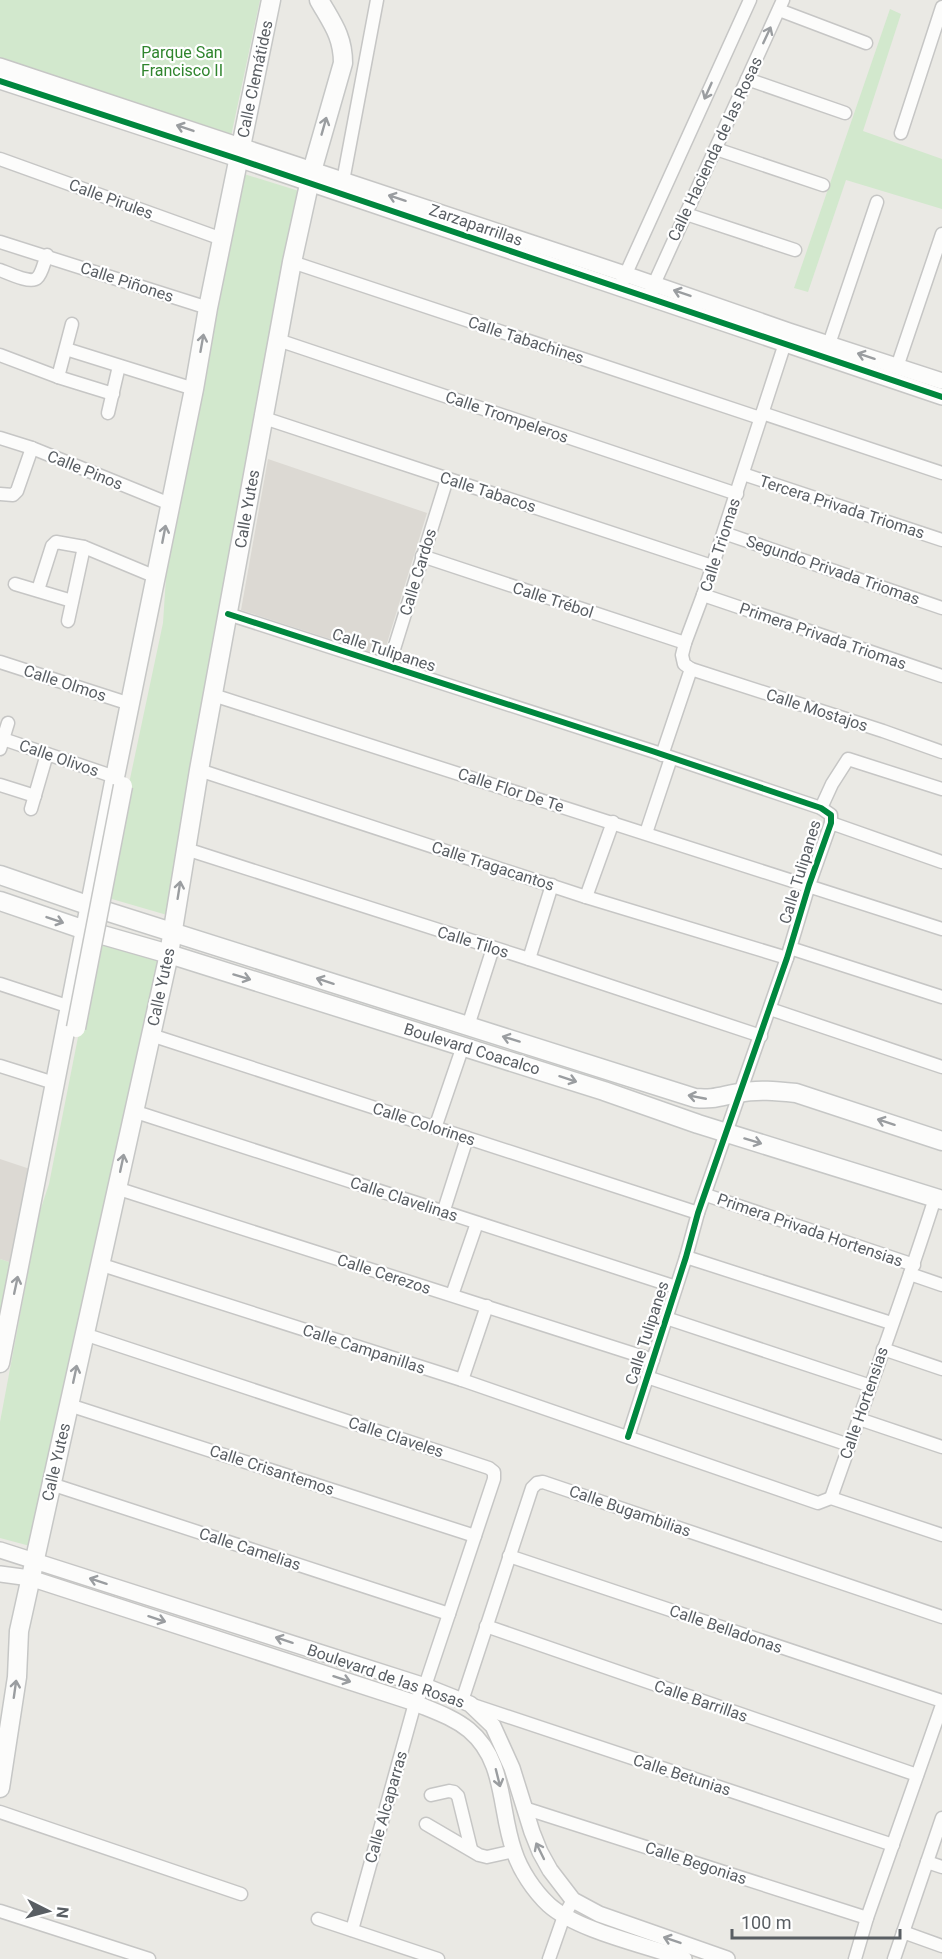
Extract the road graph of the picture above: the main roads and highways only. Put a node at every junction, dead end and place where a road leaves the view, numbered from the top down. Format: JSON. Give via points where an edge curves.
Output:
{"nodes":[{"id":1,"x":271,"y":0,"type":"edge"},
{"id":2,"x":319,"y":0,"type":"edge"},
{"id":3,"x":155,"y":582,"type":"junction"},
{"id":4,"x":119,"y":782,"type":"junction"},
{"id":5,"x":0,"y":875,"type":"edge"},
{"id":6,"x":0,"y":901,"type":"edge"},
{"id":7,"x":90,"y":906,"type":"junction"},
{"id":8,"x":86,"y":930,"type":"junction"},
{"id":9,"x":172,"y":932,"type":"junction"},
{"id":10,"x":169,"y":954,"type":"junction"},
{"id":11,"x":942,"y":1141,"type":"edge"},
{"id":12,"x":939,"y":1199,"type":"edge"},
{"id":13,"x":27,"y":1230,"type":"junction"},
{"id":14,"x":0,"y":1363,"type":"edge"},
{"id":15,"x":0,"y":1788,"type":"edge"}],
"edges":[{"from":3,"to":1,"type":"main road","name":"Calle Clemátides","one_way":true},
{"from":9,"to":2,"type":"main road","name":"Calle Yutes","one_way":true,"via":[[292,262],[310,177],[343,63],[338,33]]},
{"from":3,"to":4,"type":"main road"},
{"from":3,"to":4,"type":"main road","via":[[147,663]]},
{"from":4,"to":7,"type":"main road"},
{"from":4,"to":13,"type":"main road","bridge":true,"via":[[48,1173]]},
{"from":5,"to":7,"type":"main road","name":"Boulevard Coacalco"},
{"from":6,"to":8,"type":"main road","name":"Boulevard Coacalco","one_way":true},
{"from":7,"to":8,"type":"main road"},
{"from":7,"to":9,"type":"main road","name":"Boulevard Coacalco"},
{"from":8,"to":10,"type":"main road","name":"Boulevard Coacalco"},
{"from":8,"to":13,"type":"main road"},
{"from":9,"to":10,"type":"main road","name":"Calle Yutes"},
{"from":11,"to":9,"type":"main road","name":"Boulevard Coacalco","one_way":true,"via":[[796,1093],[771,1091],[695,1098]]},
{"from":10,"to":12,"type":"main road","name":"Boulevard Coacalco","one_way":true},
{"from":15,"to":10,"type":"main road","name":"Calle Yutes","one_way":true,"via":[[16,1677],[18,1631]]},
{"from":14,"to":13,"type":"main road","one_way":true}]}
